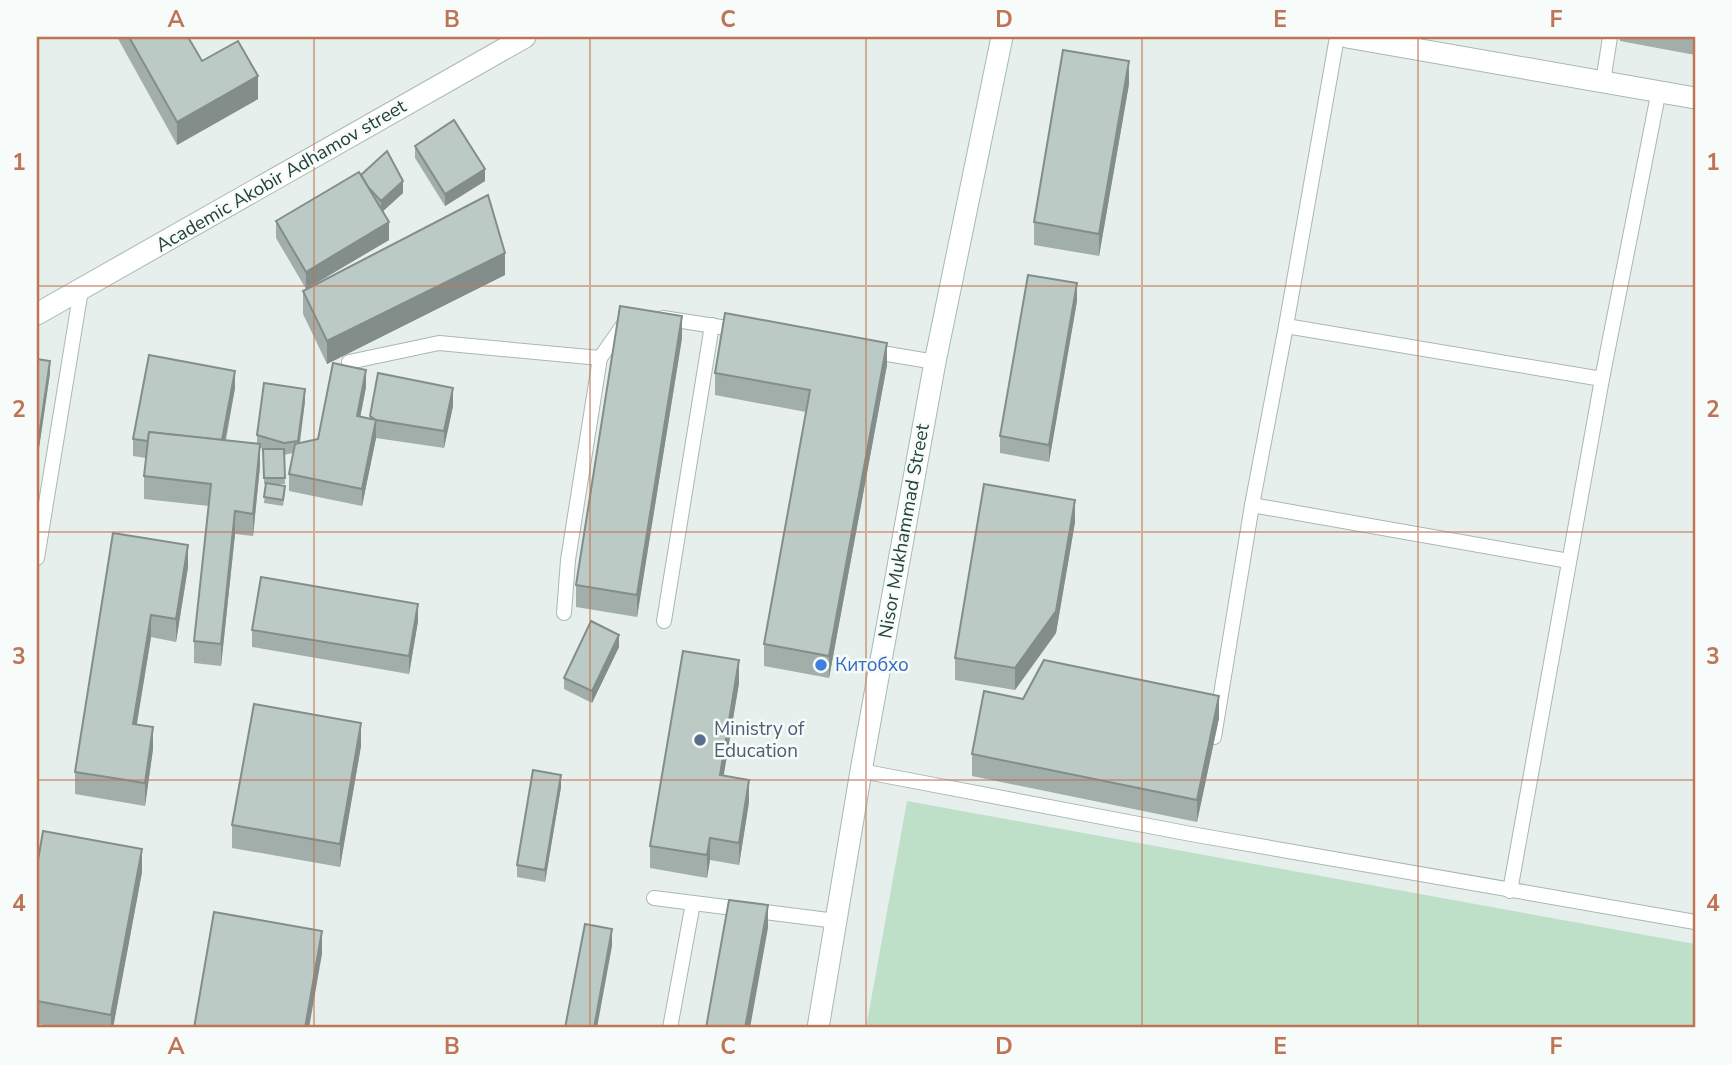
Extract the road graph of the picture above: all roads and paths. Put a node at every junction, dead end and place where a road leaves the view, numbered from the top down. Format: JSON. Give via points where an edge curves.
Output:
{"nodes":[{"id":1,"x":525,"y":37,"type":"edge"},
{"id":2,"x":1002,"y":37,"type":"edge"},
{"id":3,"x":1337,"y":37,"type":"edge"},
{"id":4,"x":1348,"y":37,"type":"edge"},
{"id":5,"x":1610,"y":37,"type":"edge"},
{"id":6,"x":1603,"y":82,"type":"junction"},
{"id":7,"x":1659,"y":90,"type":"junction"},
{"id":8,"x":1695,"y":98,"type":"edge"},
{"id":9,"x":81,"y":290,"type":"junction"},
{"id":10,"x":37,"y":314,"type":"edge"},
{"id":11,"x":712,"y":326,"type":"junction"},
{"id":12,"x":1286,"y":326,"type":"junction"},
{"id":13,"x":751,"y":332,"type":"edge"},
{"id":14,"x":856,"y":349,"type":"edge"},
{"id":15,"x":600,"y":358,"type":"junction"},
{"id":16,"x":349,"y":362,"type":"dead end"},
{"id":17,"x":935,"y":362,"type":"junction"},
{"id":18,"x":1602,"y":379,"type":"junction"},
{"id":19,"x":1252,"y":505,"type":"junction"},
{"id":20,"x":37,"y":558,"type":"edge"},
{"id":21,"x":1569,"y":561,"type":"junction"},
{"id":22,"x":564,"y":613,"type":"dead end"},
{"id":23,"x":664,"y":621,"type":"dead end"},
{"id":24,"x":1209,"y":757,"type":"edge"},
{"id":25,"x":861,"y":771,"type":"junction"},
{"id":26,"x":1510,"y":891,"type":"junction"},
{"id":27,"x":654,"y":898,"type":"dead end"},
{"id":28,"x":693,"y":903,"type":"junction"},
{"id":29,"x":836,"y":921,"type":"junction"},
{"id":30,"x":1695,"y":922,"type":"edge"},
{"id":31,"x":670,"y":1028,"type":"edge"},
{"id":32,"x":818,"y":1028,"type":"edge"}],
"edges":[{"from":1,"to":9,"type":"street","name":"Academic Akobir Adhamov street"},
{"from":2,"to":17,"type":"street","name":"Nisor Mukhammad Street"},
{"from":3,"to":12,"type":"lane"},
{"from":4,"to":6,"type":"street"},
{"from":5,"to":6,"type":"lane"},
{"from":6,"to":7,"type":"street"},
{"from":7,"to":8,"type":"street"},
{"from":7,"to":18,"type":"lane"},
{"from":9,"to":10,"type":"street","name":"Academic Akobir Adhamov street"},
{"from":9,"to":20,"type":"lane"},
{"from":11,"to":13,"type":"lane"},
{"from":11,"to":15,"type":"lane","via":[[640,314]]},
{"from":11,"to":23,"type":"lane"},
{"from":12,"to":18,"type":"lane"},
{"from":12,"to":19,"type":"lane"},
{"from":14,"to":17,"type":"lane"},
{"from":15,"to":16,"type":"lane","via":[[439,343]]},
{"from":15,"to":22,"type":"lane"},
{"from":17,"to":25,"type":"street","name":"Nisor Mukhammad Street"},
{"from":18,"to":21,"type":"lane"},
{"from":19,"to":21,"type":"lane"},
{"from":19,"to":24,"type":"lane"},
{"from":21,"to":26,"type":"lane"},
{"from":25,"to":26,"type":"lane","via":[[1192,827]]},
{"from":25,"to":29,"type":"street","name":"Nisor Mukhammad Street"},
{"from":26,"to":30,"type":"lane"},
{"from":27,"to":28,"type":"lane"},
{"from":28,"to":29,"type":"lane"},
{"from":28,"to":31,"type":"lane"},
{"from":29,"to":32,"type":"street","name":"Nisor Mukhammad Street"}]}
